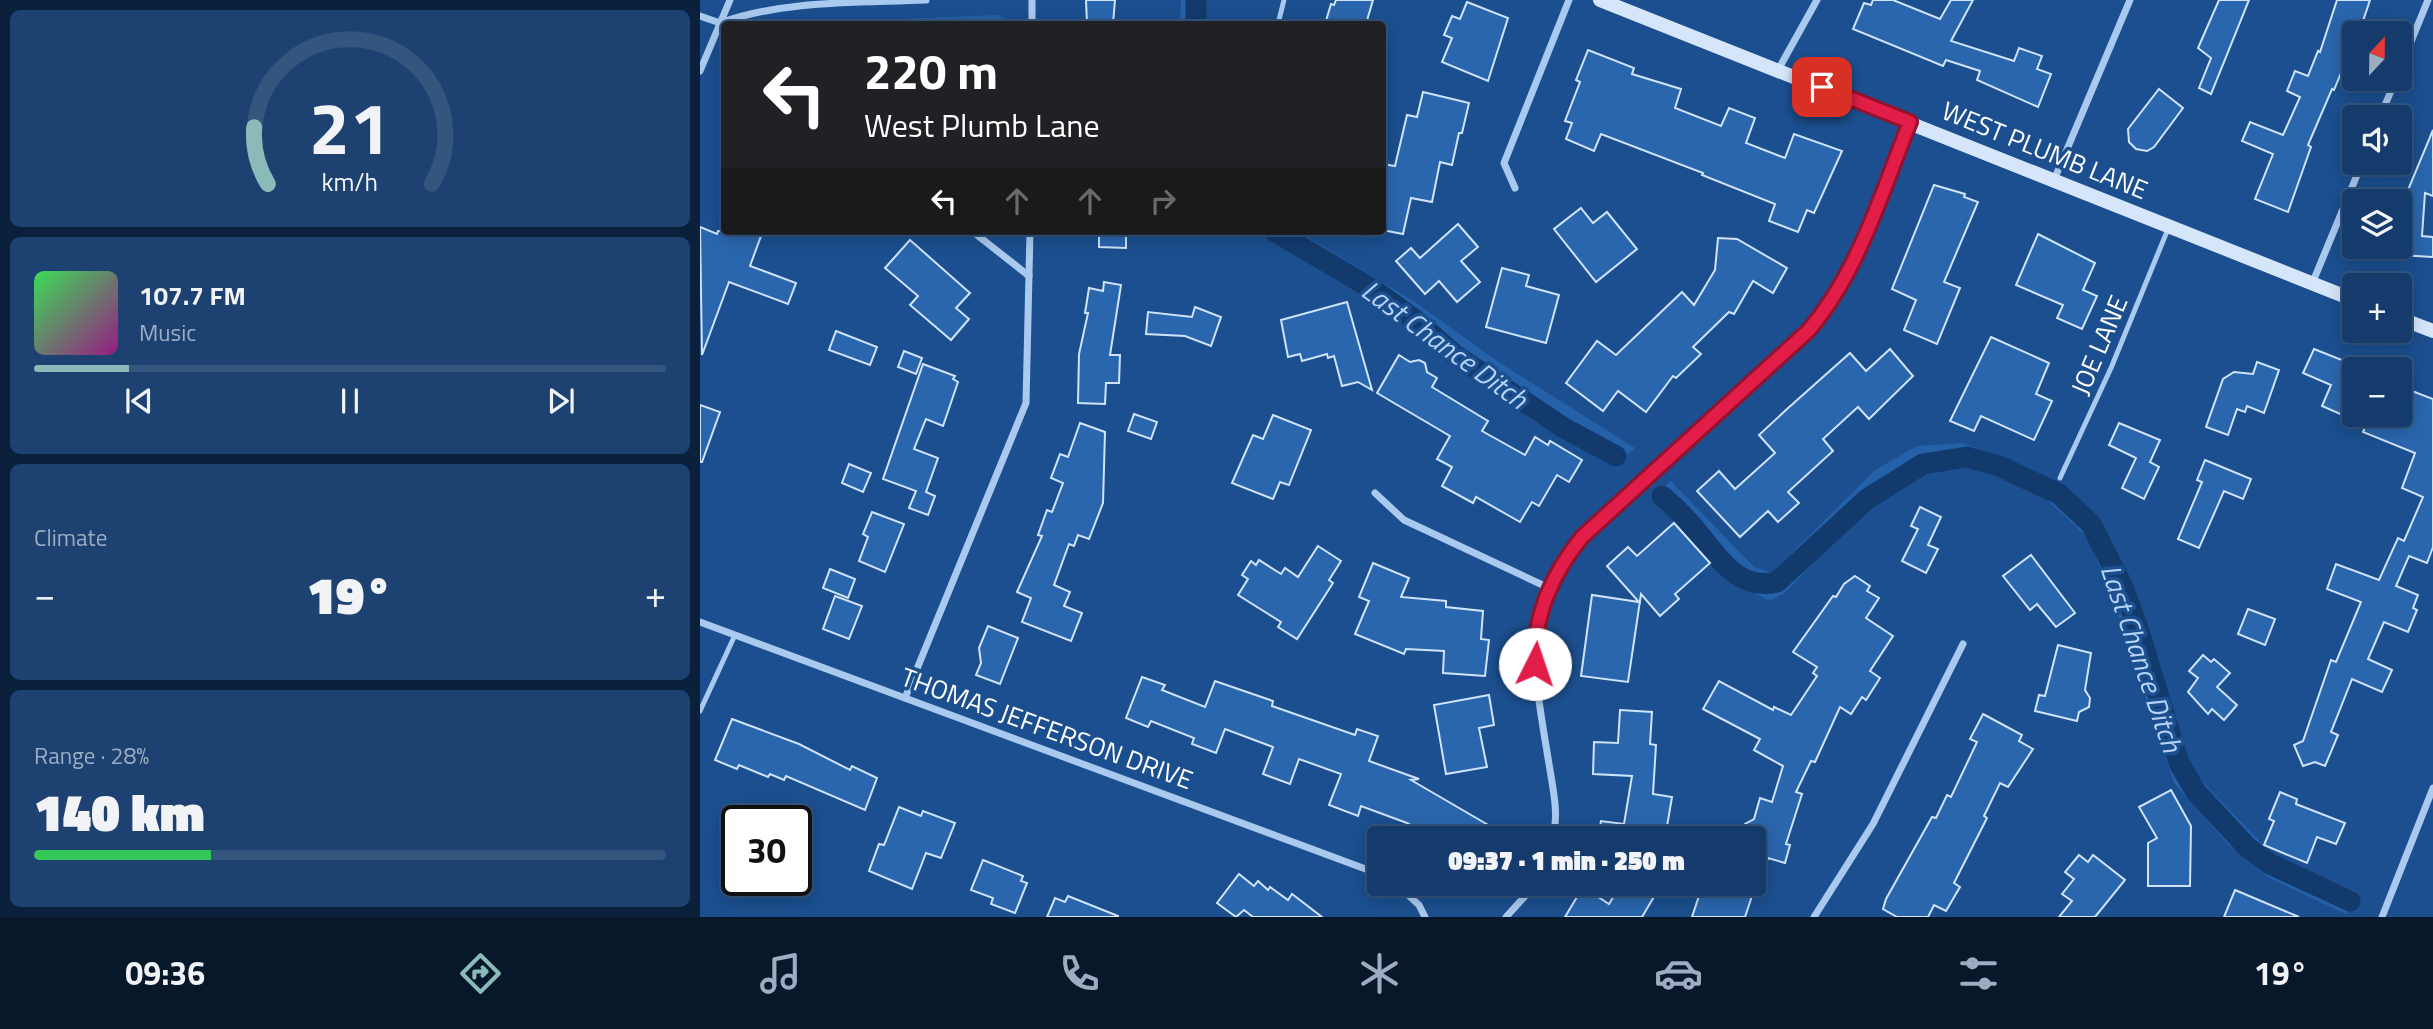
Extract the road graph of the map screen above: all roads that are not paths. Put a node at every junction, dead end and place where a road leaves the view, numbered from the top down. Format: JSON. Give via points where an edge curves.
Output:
{"nodes":[{"id":1,"x":730,"y":0,"type":"edge"},
{"id":2,"x":926,"y":0,"type":"edge"},
{"id":3,"x":1032,"y":0,"type":"edge"},
{"id":4,"x":1284,"y":0,"type":"edge"},
{"id":5,"x":1569,"y":0,"type":"edge"},
{"id":6,"x":1600,"y":0,"type":"edge"},
{"id":7,"x":1817,"y":0,"type":"edge"},
{"id":8,"x":2130,"y":0,"type":"edge"},
{"id":9,"x":2428,"y":0,"type":"edge"},
{"id":10,"x":700,"y":16,"type":"edge"},
{"id":11,"x":724,"y":21,"type":"edge"},
{"id":12,"x":732,"y":21,"type":"edge"},
{"id":13,"x":1032,"y":21,"type":"edge"},
{"id":14,"x":1279,"y":21,"type":"edge"},
{"id":15,"x":721,"y":26,"type":"edge"},
{"id":16,"x":721,"y":28,"type":"edge"},
{"id":17,"x":2412,"y":39,"type":"edge"},
{"id":18,"x":1778,"y":70,"type":"junction"},
{"id":19,"x":700,"y":71,"type":"edge"},
{"id":20,"x":1910,"y":122,"type":"junction"},
{"id":21,"x":2356,"y":175,"type":"edge"},
{"id":22,"x":2054,"y":180,"type":"junction"},
{"id":23,"x":1515,"y":188,"type":"dead end"},
{"id":24,"x":2169,"y":226,"type":"junction"},
{"id":25,"x":977,"y":235,"type":"edge"},
{"id":26,"x":1030,"y":235,"type":"edge"},
{"id":27,"x":1030,"y":276,"type":"junction"},
{"id":28,"x":2312,"y":284,"type":"junction"},
{"id":29,"x":2342,"y":295,"type":"edge"},
{"id":30,"x":2412,"y":323,"type":"edge"},
{"id":31,"x":2433,"y":331,"type":"edge"},
{"id":32,"x":2060,"y":478,"type":"dead end"},
{"id":33,"x":1375,"y":492,"type":"dead end"},
{"id":34,"x":1549,"y":588,"type":"junction"},
{"id":35,"x":700,"y":622,"type":"edge"},
{"id":36,"x":735,"y":635,"type":"junction"},
{"id":37,"x":1963,"y":644,"type":"dead end"},
{"id":38,"x":905,"y":698,"type":"junction"},
{"id":39,"x":700,"y":711,"type":"edge"},
{"id":40,"x":2433,"y":788,"type":"edge"},
{"id":41,"x":1554,"y":826,"type":"edge"},
{"id":42,"x":1367,"y":870,"type":"edge"},
{"id":43,"x":1409,"y":896,"type":"edge"},
{"id":44,"x":1525,"y":896,"type":"edge"},
{"id":45,"x":1425,"y":917,"type":"edge"},
{"id":46,"x":1506,"y":917,"type":"edge"},
{"id":47,"x":1814,"y":917,"type":"edge"},
{"id":48,"x":2382,"y":917,"type":"edge"}],
"edges":[{"from":1,"to":11,"type":"street"},
{"from":2,"to":12,"type":"street","via":[[776,7],[751,11]]},
{"from":3,"to":13,"type":"street"},
{"from":4,"to":14,"type":"lane"},
{"from":5,"to":23,"type":"street","via":[[1504,163]]},
{"from":6,"to":18,"type":"main road","name":"WEST PLUMB LANE"},
{"from":7,"to":18,"type":"street"},
{"from":8,"to":22,"type":"street"},
{"from":9,"to":17,"type":"street"},
{"from":10,"to":15,"type":"street"},
{"from":16,"to":19,"type":"street"},
{"from":18,"to":20,"type":"main road","name":"WEST PLUMB LANE"},
{"from":20,"to":22,"type":"main road","name":"WEST PLUMB LANE"},
{"from":20,"to":34,"type":"street","via":[[1849,274],[1830,305],[1809,330],[1582,537]]},
{"from":21,"to":28,"type":"street"},
{"from":22,"to":24,"type":"main road","name":"WEST PLUMB LANE"},
{"from":24,"to":28,"type":"main road","name":"WEST PLUMB LANE"},
{"from":24,"to":32,"type":"lane","name":"JOE LANE"},
{"from":25,"to":27,"type":"street"},
{"from":26,"to":27,"type":"street"},
{"from":27,"to":38,"type":"street","via":[[1026,403]]},
{"from":28,"to":29,"type":"main road","name":"WEST PLUMB LANE"},
{"from":30,"to":31,"type":"main road"},
{"from":33,"to":34,"type":"street","via":[[1404,520]]},
{"from":34,"to":41,"type":"street","via":[[1535,648],[1556,804]]},
{"from":35,"to":36,"type":"street","name":"THOMAS JEFFERSON DRIVE"},
{"from":36,"to":38,"type":"street","name":"THOMAS JEFFERSON DRIVE"},
{"from":36,"to":39,"type":"lane"},
{"from":37,"to":47,"type":"street","via":[[1874,824]]},
{"from":38,"to":42,"type":"street","name":"THOMAS JEFFERSON DRIVE"},
{"from":40,"to":48,"type":"street"},
{"from":43,"to":45,"type":"street"},
{"from":44,"to":46,"type":"street"}]}
